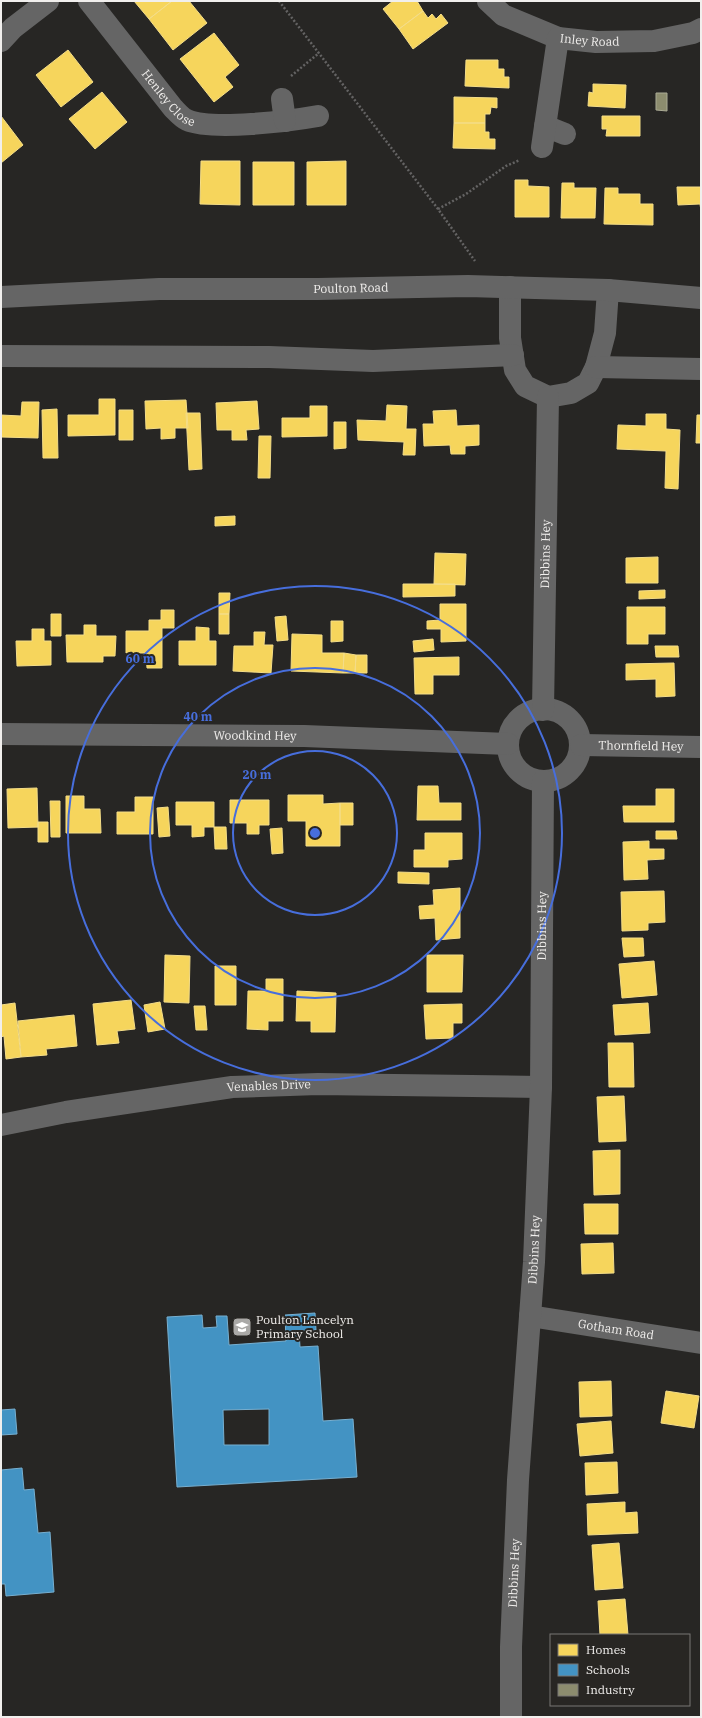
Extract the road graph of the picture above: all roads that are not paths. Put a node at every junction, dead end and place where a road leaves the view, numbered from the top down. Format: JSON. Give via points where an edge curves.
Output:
{"nodes":[{"id":1,"x":48,"y":1,"type":"edge"},
{"id":2,"x":89,"y":1,"type":"edge"},
{"id":3,"x":488,"y":1,"type":"edge"},
{"id":4,"x":701,"y":30,"type":"edge"},
{"id":5,"x":558,"y":38,"type":"junction"},
{"id":6,"x":1,"y":41,"type":"edge"},
{"id":7,"x":282,"y":99,"type":"road end"},
{"id":8,"x":318,"y":116,"type":"dead end"},
{"id":9,"x":285,"y":122,"type":"junction"},
{"id":10,"x":542,"y":147,"type":"road end"},
{"id":11,"x":501,"y":287,"type":"junction"},
{"id":12,"x":608,"y":290,"type":"junction"},
{"id":13,"x":1,"y":296,"type":"edge"},
{"id":14,"x":701,"y":298,"type":"edge"},
{"id":15,"x":513,"y":355,"type":"junction"},
{"id":16,"x":1,"y":356,"type":"edge"},
{"id":17,"x":596,"y":367,"type":"junction"},
{"id":18,"x":701,"y":369,"type":"edge"},
{"id":19,"x":548,"y":397,"type":"junction"},
{"id":20,"x":543,"y":710,"type":"junction"},
{"id":21,"x":1,"y":734,"type":"edge"},
{"id":22,"x":508,"y":744,"type":"junction"},
{"id":23,"x":581,"y":745,"type":"junction"},
{"id":24,"x":701,"y":747,"type":"edge"},
{"id":25,"x":543,"y":781,"type":"junction"},
{"id":26,"x":540,"y":1086,"type":"junction"},
{"id":27,"x":1,"y":1125,"type":"edge"},
{"id":28,"x":530,"y":1316,"type":"junction"},
{"id":29,"x":701,"y":1343,"type":"edge"},
{"id":30,"x":511,"y":1717,"type":"edge"}],
"edges":[{"from":1,"to":6,"type":"street","via":[[13,28]]},
{"from":2,"to":9,"type":"street","name":"Henley Close","via":[[173,108],[187,120],[210,125]]},
{"from":3,"to":5,"type":"street","name":"Inley Road","via":[[503,15]]},
{"from":4,"to":5,"type":"street","name":"Inley Road","via":[[654,41],[596,42]]},
{"from":5,"to":10,"type":"street","via":[[555,130]]},
{"from":7,"to":9,"type":"street"},
{"from":8,"to":9,"type":"street","name":"Henley Close"},
{"from":11,"to":12,"type":"street","name":"Poulton Road"},
{"from":11,"to":13,"type":"street","name":"Poulton Road","via":[[159,289]]},
{"from":11,"to":15,"type":"street"},
{"from":12,"to":14,"type":"street","name":"Poulton Road"},
{"from":12,"to":17,"type":"street","via":[[605,333]]},
{"from":15,"to":16,"type":"street","via":[[373,361],[269,357]]},
{"from":15,"to":19,"type":"street","via":[[516,370],[525,386]]},
{"from":17,"to":18,"type":"street"},
{"from":17,"to":19,"type":"street","via":[[588,383],[571,393]]},
{"from":19,"to":20,"type":"street","name":"Dibbins Hey"},
{"from":20,"to":22,"type":"street","via":[[524,715],[514,725]]},
{"from":20,"to":23,"type":"street","via":[[556,711],[568,718],[578,732]]},
{"from":21,"to":22,"type":"street","name":"Woodkind Hey","via":[[304,736]]},
{"from":22,"to":25,"type":"street","via":[[513,764],[522,774]]},
{"from":23,"to":24,"type":"street","name":"Thornfield Hey"},
{"from":23,"to":25,"type":"street","via":[[574,767],[564,776]]},
{"from":25,"to":26,"type":"street","name":"Dibbins Hey"},
{"from":26,"to":27,"type":"street","name":"Venables Drive","via":[[318,1084],[232,1087]]},
{"from":26,"to":28,"type":"street","name":"Dibbins Hey"},
{"from":28,"to":29,"type":"street","name":"Gotham Road"},
{"from":28,"to":30,"type":"street","name":"Dibbins Hey","via":[[518,1488],[511,1647]]}]}
